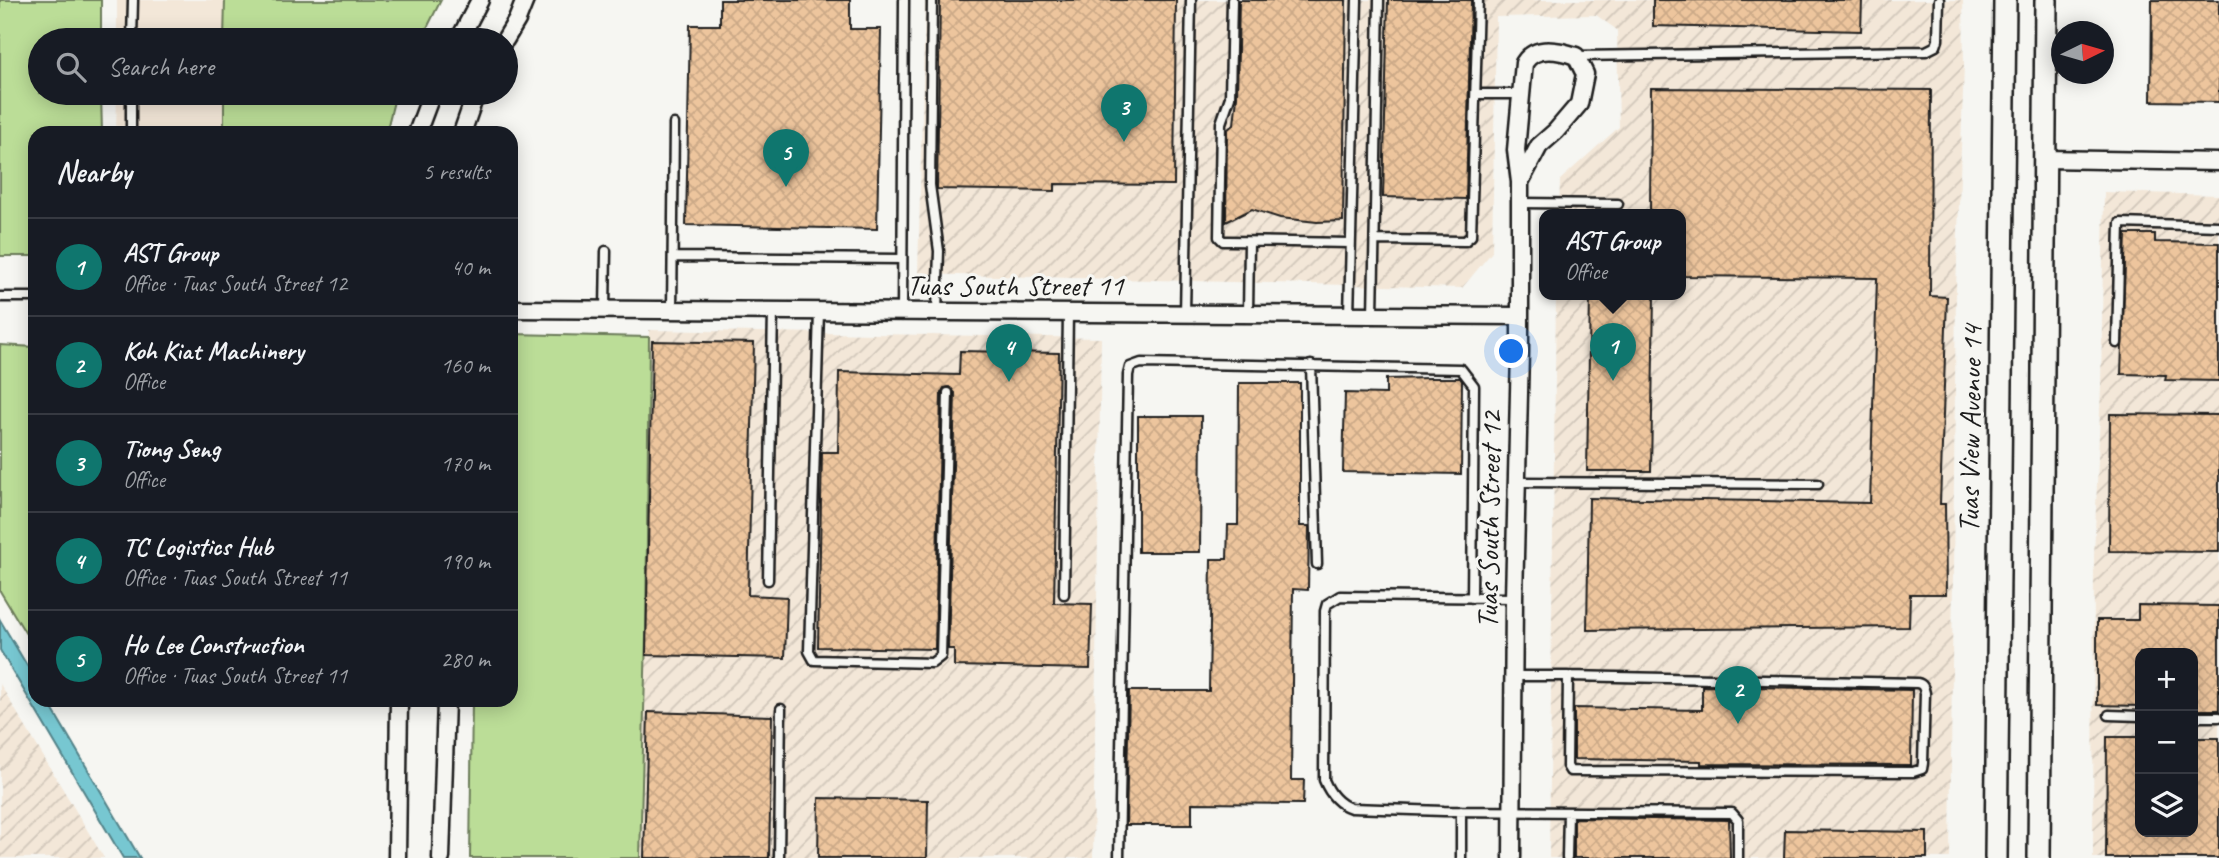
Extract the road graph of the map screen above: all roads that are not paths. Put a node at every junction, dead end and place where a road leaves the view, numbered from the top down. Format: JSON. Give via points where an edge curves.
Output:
{"nodes":[{"id":1,"x":133,"y":0,"type":"edge"},
{"id":2,"x":480,"y":0,"type":"edge"},
{"id":3,"x":525,"y":0,"type":"edge"},
{"id":4,"x":904,"y":0,"type":"edge"},
{"id":5,"x":932,"y":0,"type":"edge"},
{"id":6,"x":1191,"y":0,"type":"edge"},
{"id":7,"x":1231,"y":0,"type":"edge"},
{"id":8,"x":1357,"y":0,"type":"edge"},
{"id":9,"x":1379,"y":0,"type":"edge"},
{"id":10,"x":1478,"y":0,"type":"edge"},
{"id":11,"x":1939,"y":0,"type":"edge"},
{"id":12,"x":2004,"y":0,"type":"edge"},
{"id":13,"x":2046,"y":0,"type":"edge"},
{"id":14,"x":132,"y":28,"type":"edge"},
{"id":15,"x":465,"y":28,"type":"edge"},
{"id":16,"x":512,"y":28,"type":"edge"},
{"id":17,"x":1576,"y":56,"type":"junction"},
{"id":18,"x":1476,"y":94,"type":"junction"},
{"id":19,"x":1521,"y":94,"type":"junction"},
{"id":20,"x":131,"y":105,"type":"edge"},
{"id":21,"x":428,"y":105,"type":"edge"},
{"id":22,"x":472,"y":105,"type":"edge"},
{"id":23,"x":674,"y":124,"type":"dead end"},
{"id":24,"x":131,"y":126,"type":"edge"},
{"id":25,"x":420,"y":126,"type":"edge"},
{"id":26,"x":464,"y":126,"type":"edge"},
{"id":27,"x":2044,"y":159,"type":"junction"},
{"id":28,"x":2219,"y":162,"type":"edge"},
{"id":29,"x":1520,"y":182,"type":"junction"},
{"id":30,"x":1520,"y":203,"type":"junction"},
{"id":31,"x":1618,"y":204,"type":"dead end"},
{"id":32,"x":2219,"y":226,"type":"edge"},
{"id":33,"x":1375,"y":240,"type":"junction"},
{"id":34,"x":1250,"y":242,"type":"junction"},
{"id":35,"x":1350,"y":243,"type":"junction"},
{"id":36,"x":606,"y":251,"type":"dead end"},
{"id":37,"x":673,"y":257,"type":"junction"},
{"id":38,"x":902,"y":259,"type":"junction"},
{"id":39,"x":0,"y":297,"type":"edge"},
{"id":40,"x":28,"y":297,"type":"edge"},
{"id":41,"x":518,"y":309,"type":"edge"},
{"id":42,"x":605,"y":310,"type":"junction"},
{"id":43,"x":672,"y":311,"type":"junction"},
{"id":44,"x":773,"y":311,"type":"junction"},
{"id":45,"x":819,"y":311,"type":"junction"},
{"id":46,"x":902,"y":312,"type":"junction"},
{"id":47,"x":937,"y":312,"type":"junction"},
{"id":48,"x":1068,"y":313,"type":"junction"},
{"id":49,"x":1185,"y":314,"type":"junction"},
{"id":50,"x":1248,"y":315,"type":"junction"},
{"id":51,"x":1349,"y":316,"type":"junction"},
{"id":52,"x":1373,"y":316,"type":"junction"},
{"id":53,"x":1519,"y":316,"type":"junction"},
{"id":54,"x":2117,"y":343,"type":"dead end"},
{"id":55,"x":1311,"y":365,"type":"junction"},
{"id":56,"x":948,"y":393,"type":"dead end"},
{"id":57,"x":1517,"y":482,"type":"junction"},
{"id":58,"x":1818,"y":484,"type":"dead end"},
{"id":59,"x":1317,"y":564,"type":"dead end"},
{"id":60,"x":768,"y":580,"type":"dead end"},
{"id":61,"x":1064,"y":594,"type":"dead end"},
{"id":62,"x":1472,"y":598,"type":"junction"},
{"id":63,"x":1514,"y":598,"type":"junction"},
{"id":64,"x":1514,"y":676,"type":"junction"},
{"id":65,"x":1568,"y":677,"type":"junction"},
{"id":66,"x":399,"y":707,"type":"edge"},
{"id":67,"x":446,"y":707,"type":"edge"},
{"id":68,"x":781,"y":709,"type":"dead end"},
{"id":69,"x":2109,"y":715,"type":"dead end"},
{"id":70,"x":2135,"y":716,"type":"edge"},
{"id":71,"x":2198,"y":717,"type":"edge"},
{"id":72,"x":2219,"y":717,"type":"edge"},
{"id":73,"x":1461,"y":811,"type":"junction"},
{"id":74,"x":1514,"y":811,"type":"junction"},
{"id":75,"x":1568,"y":812,"type":"junction"},
{"id":76,"x":397,"y":858,"type":"edge"},
{"id":77,"x":441,"y":858,"type":"edge"},
{"id":78,"x":779,"y":858,"type":"edge"},
{"id":79,"x":1119,"y":858,"type":"edge"},
{"id":80,"x":1461,"y":858,"type":"edge"},
{"id":81,"x":1512,"y":858,"type":"edge"},
{"id":82,"x":1567,"y":858,"type":"edge"},
{"id":83,"x":1738,"y":858,"type":"edge"},
{"id":84,"x":1996,"y":858,"type":"edge"},
{"id":85,"x":2039,"y":858,"type":"edge"}],
"edges":[{"from":1,"to":14,"type":"lane"},
{"from":2,"to":15,"type":"street"},
{"from":3,"to":16,"type":"street"},
{"from":4,"to":38,"type":"lane"},
{"from":5,"to":47,"type":"lane","via":[[930,185],[939,251]]},
{"from":6,"to":49,"type":"lane"},
{"from":7,"to":34,"type":"lane","via":[[1230,97],[1221,123],[1219,237]]},
{"from":8,"to":35,"type":"lane"},
{"from":9,"to":33,"type":"lane"},
{"from":10,"to":18,"type":"lane"},
{"from":11,"to":17,"type":"lane","via":[[1937,46],[1926,51]]},
{"from":12,"to":84,"type":"street","name":"Tuas View Avenue 14"},
{"from":13,"to":27,"type":"street"},
{"from":17,"to":19,"type":"street","name":"Tuas South Street 12","via":[[1558,50],[1527,57]]},
{"from":17,"to":29,"type":"street","name":"Tuas South Street 12","via":[[1584,74],[1579,104],[1539,146]]},
{"from":18,"to":19,"type":"lane"},
{"from":18,"to":33,"type":"lane","via":[[1471,236],[1465,241]]},
{"from":19,"to":29,"type":"street","name":"Tuas South Street 12","via":[[1516,150]]},
{"from":20,"to":24,"type":"lane"},
{"from":21,"to":25,"type":"street"},
{"from":22,"to":26,"type":"street"},
{"from":23,"to":37,"type":"lane"},
{"from":27,"to":28,"type":"street"},
{"from":27,"to":85,"type":"street"},
{"from":29,"to":30,"type":"street","name":"Tuas South Street 12"},
{"from":30,"to":31,"type":"lane"},
{"from":30,"to":53,"type":"street","name":"Tuas South Street 12"},
{"from":32,"to":54,"type":"lane","via":[[2120,223]]},
{"from":33,"to":52,"type":"lane"},
{"from":34,"to":35,"type":"lane"},
{"from":34,"to":50,"type":"lane"},
{"from":35,"to":51,"type":"lane"},
{"from":36,"to":42,"type":"lane"},
{"from":37,"to":38,"type":"lane"},
{"from":37,"to":43,"type":"lane"},
{"from":38,"to":46,"type":"lane"},
{"from":39,"to":40,"type":"lane"},
{"from":41,"to":42,"type":"street","name":"Tuas South Street 11"},
{"from":42,"to":43,"type":"street","name":"Tuas South Street 11"},
{"from":43,"to":44,"type":"street","name":"Tuas South Street 11"},
{"from":44,"to":45,"type":"street","name":"Tuas South Street 11"},
{"from":44,"to":60,"type":"lane"},
{"from":45,"to":46,"type":"street","name":"Tuas South Street 11"},
{"from":45,"to":56,"type":"lane","via":[[809,650],[814,660],[932,663],[941,656]]},
{"from":46,"to":47,"type":"street","name":"Tuas South Street 11"},
{"from":47,"to":48,"type":"street","name":"Tuas South Street 11"},
{"from":48,"to":49,"type":"street","name":"Tuas South Street 11"},
{"from":48,"to":61,"type":"lane"},
{"from":49,"to":50,"type":"street","name":"Tuas South Street 11"},
{"from":50,"to":51,"type":"street","name":"Tuas South Street 11"},
{"from":51,"to":52,"type":"street","name":"Tuas South Street 11"},
{"from":52,"to":53,"type":"street","name":"Tuas South Street 11"},
{"from":53,"to":57,"type":"street","name":"Tuas South Street 12"},
{"from":55,"to":59,"type":"lane"},
{"from":55,"to":62,"type":"lane","via":[[1452,367],[1461,369],[1473,383]]},
{"from":55,"to":79,"type":"lane","via":[[1141,363],[1130,367]]},
{"from":57,"to":58,"type":"lane"},
{"from":57,"to":63,"type":"street","name":"Tuas South Street 12"},
{"from":62,"to":63,"type":"lane"},
{"from":62,"to":73,"type":"lane","via":[[1340,596],[1327,604],[1325,611],[1327,788],[1351,808]]},
{"from":63,"to":64,"type":"street","name":"Tuas South Street 12"},
{"from":64,"to":65,"type":"lane"},
{"from":64,"to":74,"type":"street","name":"Tuas South Street 12"},
{"from":65,"to":65,"type":"lane","via":[[1919,683],[1925,693],[1922,769],[1570,771]]},
{"from":66,"to":76,"type":"street"},
{"from":67,"to":77,"type":"street"},
{"from":68,"to":78,"type":"lane"},
{"from":69,"to":70,"type":"lane"},
{"from":71,"to":72,"type":"lane"},
{"from":73,"to":74,"type":"lane"},
{"from":73,"to":80,"type":"lane"},
{"from":74,"to":75,"type":"lane"},
{"from":74,"to":81,"type":"street","name":"Tuas South Street 12"},
{"from":75,"to":82,"type":"lane"},
{"from":75,"to":83,"type":"lane","via":[[1732,813],[1738,820]]}]}
